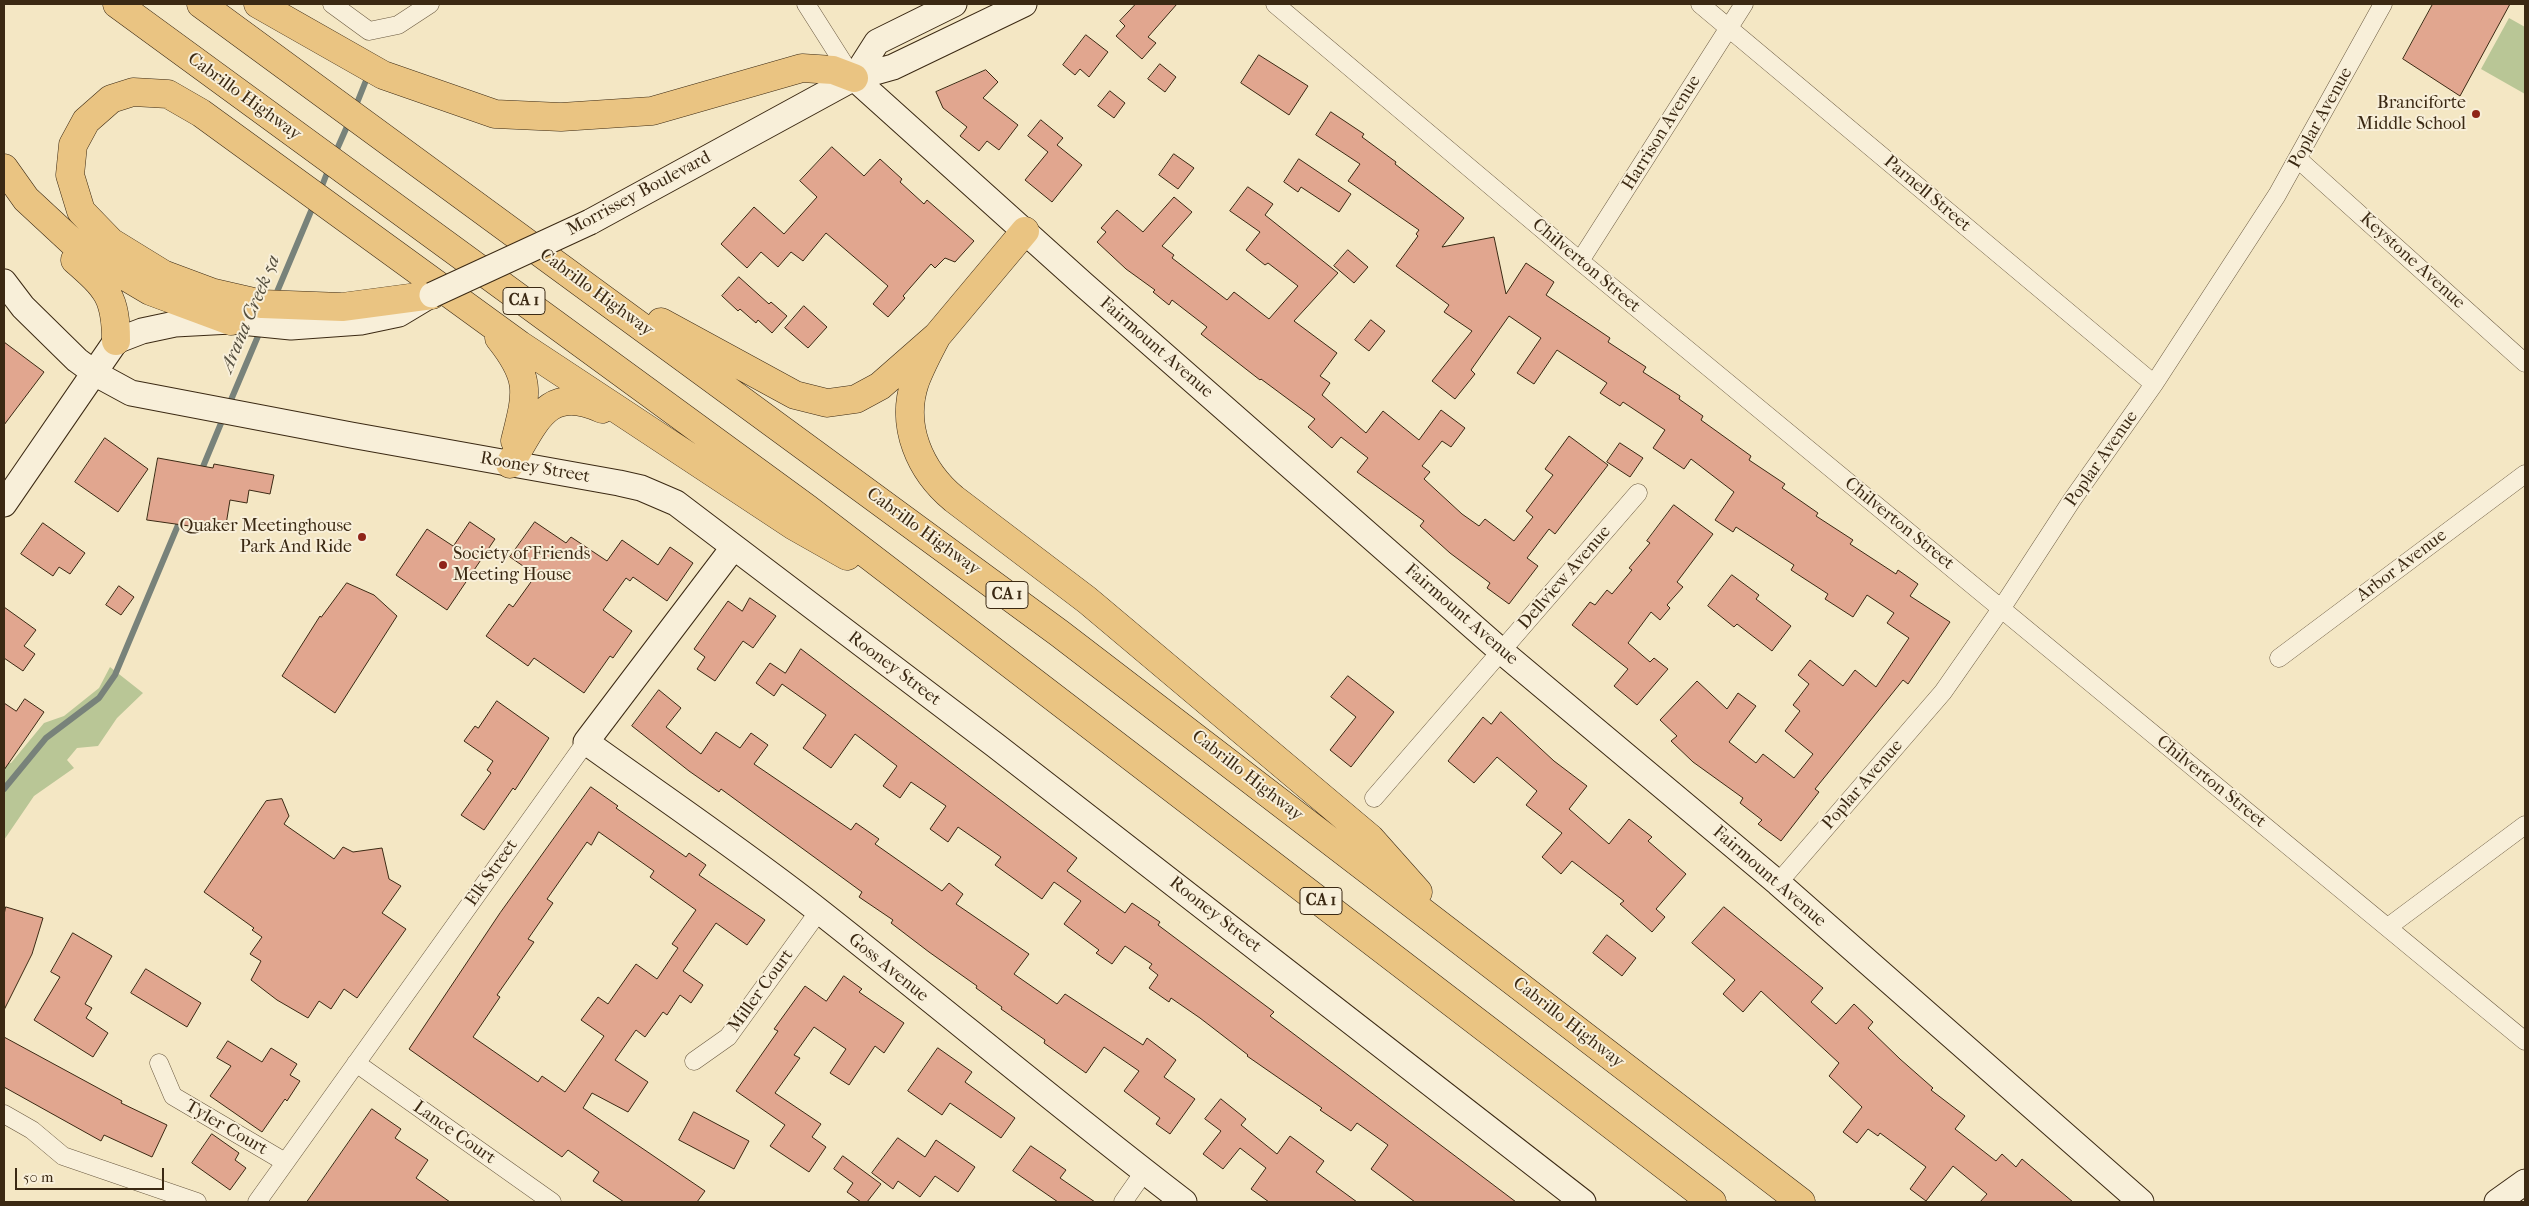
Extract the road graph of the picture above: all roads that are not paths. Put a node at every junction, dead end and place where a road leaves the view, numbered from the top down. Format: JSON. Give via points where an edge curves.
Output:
{"nodes":[{"id":1,"x":117,"y":4,"type":"edge"},
{"id":2,"x":201,"y":4,"type":"edge"},
{"id":3,"x":258,"y":4,"type":"edge"},
{"id":4,"x":332,"y":4,"type":"edge"},
{"id":5,"x":430,"y":4,"type":"edge"},
{"id":6,"x":806,"y":4,"type":"edge"},
{"id":7,"x":954,"y":4,"type":"edge"},
{"id":8,"x":1024,"y":4,"type":"edge"},
{"id":9,"x":1275,"y":4,"type":"edge"},
{"id":10,"x":1700,"y":4,"type":"edge"},
{"id":11,"x":1744,"y":4,"type":"edge"},
{"id":12,"x":2383,"y":4,"type":"edge"},
{"id":13,"x":1729,"y":28,"type":"junction"},
{"id":14,"x":854,"y":78,"type":"junction"},
{"id":15,"x":2299,"y":160,"type":"junction"},
{"id":16,"x":4,"y":168,"type":"edge"},
{"id":17,"x":4,"y":188,"type":"edge"},
{"id":18,"x":1025,"y":230,"type":"junction"},
{"id":19,"x":1580,"y":262,"type":"junction"},
{"id":20,"x":562,"y":268,"type":"junction"},
{"id":21,"x":4,"y":282,"type":"edge"},
{"id":22,"x":432,"y":294,"type":"joint"},
{"id":23,"x":381,"y":309,"type":"junction"},
{"id":24,"x":480,"y":316,"type":"junction"},
{"id":25,"x":231,"y":321,"type":"junction"},
{"id":26,"x":937,"y":336,"type":"junction"},
{"id":27,"x":116,"y":341,"type":"junction"},
{"id":28,"x":2525,"y":363,"type":"edge"},
{"id":29,"x":96,"y":374,"type":"junction"},
{"id":30,"x":2154,"y":384,"type":"junction"},
{"id":31,"x":663,"y":440,"type":"junction"},
{"id":32,"x":510,"y":464,"type":"junction"},
{"id":33,"x":2525,"y":474,"type":"edge"},
{"id":34,"x":1638,"y":493,"type":"dead end"},
{"id":35,"x":4,"y":504,"type":"edge"},
{"id":36,"x":733,"y":548,"type":"junction"},
{"id":37,"x":929,"y":602,"type":"junction"},
{"id":38,"x":2002,"y":609,"type":"junction"},
{"id":39,"x":1501,"y":651,"type":"junction"},
{"id":40,"x":2279,"y":658,"type":"dead end"},
{"id":41,"x":586,"y":742,"type":"junction"},
{"id":42,"x":1374,"y":798,"type":"dead end"},
{"id":43,"x":2525,"y":825,"type":"edge"},
{"id":44,"x":1778,"y":883,"type":"junction"},
{"id":45,"x":819,"y":911,"type":"junction"},
{"id":46,"x":2388,"y":926,"type":"junction"},
{"id":47,"x":1461,"y":941,"type":"junction"},
{"id":48,"x":2525,"y":1041,"type":"edge"},
{"id":49,"x":694,"y":1060,"type":"dead end"},
{"id":50,"x":160,"y":1063,"type":"dead end"},
{"id":51,"x":356,"y":1063,"type":"junction"},
{"id":52,"x":4,"y":1114,"type":"edge"},
{"id":53,"x":285,"y":1162,"type":"junction"},
{"id":54,"x":1144,"y":1172,"type":"junction"},
{"id":55,"x":2525,"y":1182,"type":"edge"},
{"id":56,"x":196,"y":1202,"type":"edge"},
{"id":57,"x":257,"y":1202,"type":"edge"},
{"id":58,"x":552,"y":1202,"type":"edge"},
{"id":59,"x":1123,"y":1202,"type":"edge"},
{"id":60,"x":1184,"y":1202,"type":"edge"},
{"id":61,"x":1583,"y":1202,"type":"edge"},
{"id":62,"x":1712,"y":1202,"type":"edge"},
{"id":63,"x":1801,"y":1202,"type":"edge"},
{"id":64,"x":2141,"y":1202,"type":"edge"},
{"id":65,"x":2497,"y":1202,"type":"edge"}],
"edges":[{"from":1,"to":37,"type":"highway","name":"Cabrillo Highway","number":"CA 1","via":[[808,509]]},
{"from":2,"to":20,"type":"highway","name":"Cabrillo Highway","number":"CA 1"},
{"from":3,"to":14,"type":"highway","via":[[383,75],[495,114],[560,117],[652,111],[802,68],[833,70]]},
{"from":4,"to":5,"type":"street","via":[[369,31],[398,25]]},
{"from":6,"to":14,"type":"street","name":"Fairmount Avenue"},
{"from":7,"to":14,"type":"street","name":"Morrissey Boulevard","via":[[877,42]]},
{"from":8,"to":14,"type":"street","name":"Morrissey Boulevard","via":[[893,67]]},
{"from":9,"to":19,"type":"street","name":"Chilverton Street"},
{"from":10,"to":13,"type":"street","name":"Parnell Street"},
{"from":11,"to":13,"type":"street","name":"Harrison Avenue"},
{"from":12,"to":15,"type":"street","name":"Poplar Avenue"},
{"from":13,"to":19,"type":"street","name":"Harrison Avenue"},
{"from":13,"to":30,"type":"street","name":"Parnell Street"},
{"from":14,"to":18,"type":"street","name":"Fairmount Avenue"},
{"from":14,"to":22,"type":"street","name":"Morrissey Boulevard","bridge":true,"via":[[590,222]]},
{"from":15,"to":28,"type":"street","name":"Keystone Avenue"},
{"from":15,"to":30,"type":"street","name":"Poplar Avenue"},
{"from":16,"to":25,"type":"highway","via":[[26,200],[81,250],[150,291]]},
{"from":17,"to":27,"type":"highway","via":[[29,219],[102,284],[112,298]]},
{"from":18,"to":26,"type":"highway"},
{"from":18,"to":39,"type":"street","name":"Fairmount Avenue"},
{"from":19,"to":38,"type":"street","name":"Chilverton Street"},
{"from":20,"to":26,"type":"highway","via":[[781,389],[811,401],[842,403],[870,393]]},
{"from":20,"to":47,"type":"highway","name":"Cabrillo Highway","number":"CA 1","via":[[1067,639]]},
{"from":21,"to":29,"type":"street","via":[[23,307],[77,360]]},
{"from":22,"to":23,"type":"highway"},
{"from":23,"to":24,"type":"highway","via":[[262,304],[214,293],[163,274],[111,242],[81,211],[70,175],[73,145],[86,121],[111,99],[134,92],[168,94],[201,113]]},
{"from":23,"to":25,"type":"street","via":[[343,324],[291,327]]},
{"from":24,"to":31,"type":"highway"},
{"from":24,"to":32,"type":"highway","via":[[514,358],[524,383],[524,406]]},
{"from":25,"to":27,"type":"street","via":[[175,324]]},
{"from":26,"to":47,"type":"highway","via":[[914,383],[910,413],[919,457],[934,480],[954,499],[1087,600],[1370,838]]},
{"from":27,"to":29,"type":"street"},
{"from":29,"to":32,"type":"street","name":"Rooney Street","via":[[131,393]]},
{"from":29,"to":35,"type":"street"},
{"from":30,"to":38,"type":"street","name":"Poplar Avenue","via":[[2072,500]]},
{"from":31,"to":32,"type":"highway","via":[[598,406],[566,400],[544,410]]},
{"from":31,"to":37,"type":"highway","via":[[794,526]]},
{"from":32,"to":36,"type":"street","name":"Rooney Street","via":[[620,483],[652,492],[676,503]]},
{"from":33,"to":40,"type":"street","name":"Arbor Avenue"},
{"from":34,"to":39,"type":"street","name":"Dellview Avenue"},
{"from":36,"to":41,"type":"street","name":"Elk Street"},
{"from":36,"to":61,"type":"street","name":"Rooney Street","via":[[996,745]]},
{"from":37,"to":62,"type":"highway","name":"Cabrillo Highway","number":"CA 1"},
{"from":38,"to":44,"type":"street","name":"Poplar Avenue","via":[[1943,692]]},
{"from":38,"to":46,"type":"street","name":"Chilverton Street"},
{"from":39,"to":42,"type":"street","name":"Dellview Avenue"},
{"from":39,"to":44,"type":"street","name":"Fairmount Avenue"},
{"from":41,"to":45,"type":"street","name":"Goss Avenue"},
{"from":41,"to":51,"type":"street","name":"Elk Street"},
{"from":43,"to":46,"type":"street"},
{"from":44,"to":64,"type":"street","name":"Fairmount Avenue"},
{"from":45,"to":49,"type":"street","name":"Miller Court","via":[[728,1037]]},
{"from":45,"to":54,"type":"street","name":"Goss Avenue"},
{"from":46,"to":48,"type":"street","name":"Chilverton Street"},
{"from":47,"to":63,"type":"highway","name":"Cabrillo Highway","number":"CA 1"},
{"from":50,"to":53,"type":"street","name":"Tyler Court","via":[[173,1096]]},
{"from":51,"to":53,"type":"street","name":"Elk Street"},
{"from":51,"to":58,"type":"street","name":"Lance Court"},
{"from":52,"to":56,"type":"street","via":[[32,1130],[63,1156]]},
{"from":53,"to":57,"type":"street","name":"Elk Street"},
{"from":54,"to":59,"type":"street"},
{"from":54,"to":60,"type":"street","name":"Goss Avenue"},
{"from":55,"to":65,"type":"street"}]}
